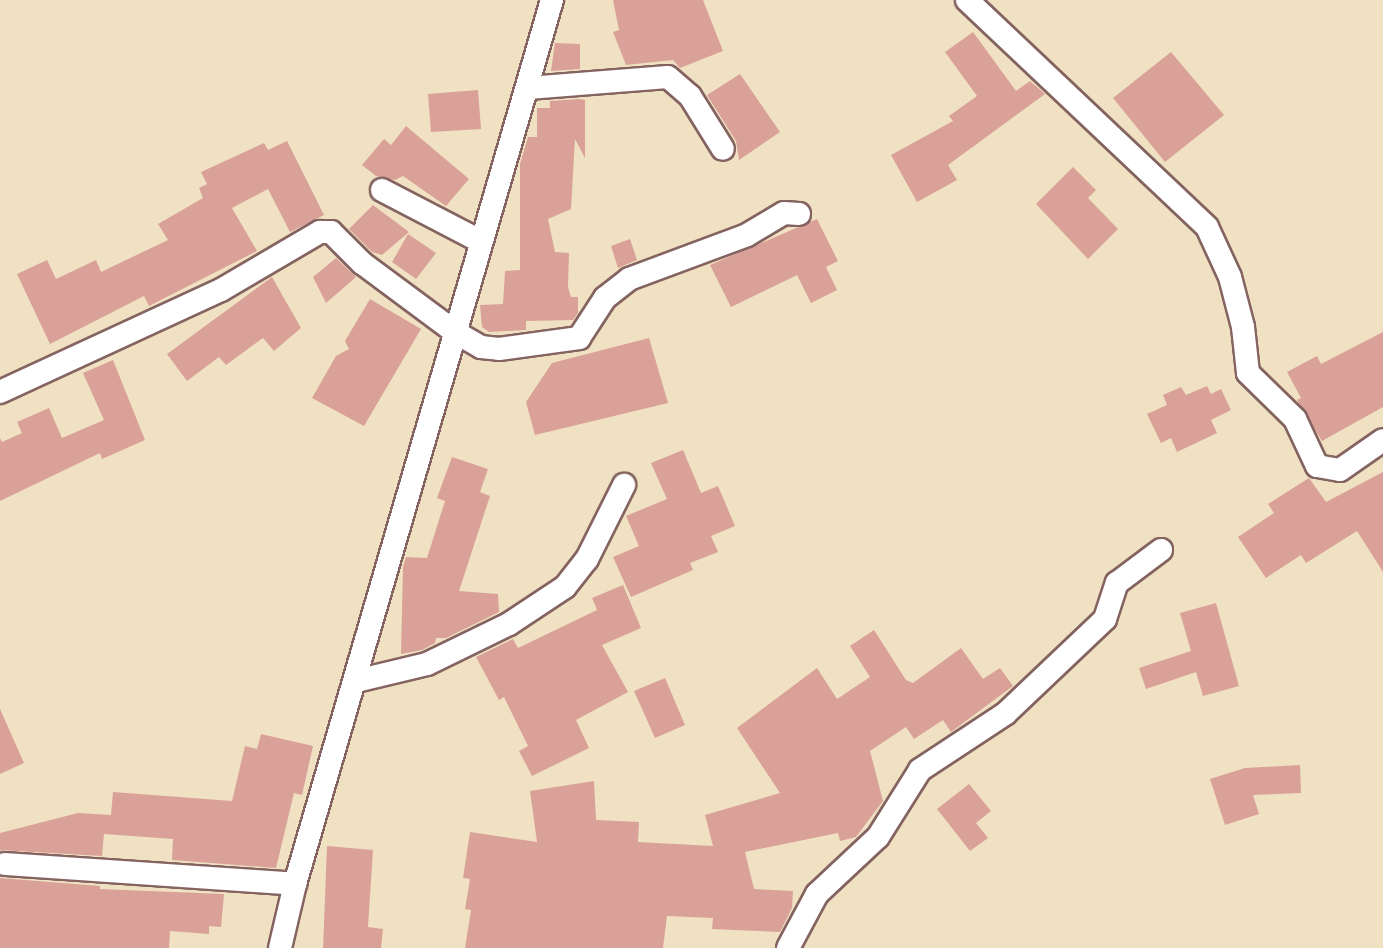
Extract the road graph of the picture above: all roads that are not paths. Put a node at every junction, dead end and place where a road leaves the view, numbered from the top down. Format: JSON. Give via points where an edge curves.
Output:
{"nodes":[{"id":1,"x":552,"y":0,"type":"edge"},
{"id":2,"x":967,"y":0,"type":"edge"},
{"id":3,"x":528,"y":88,"type":"junction"},
{"id":4,"x":723,"y":148,"type":"dead end"},
{"id":5,"x":382,"y":190,"type":"dead end"},
{"id":6,"x":799,"y":214,"type":"dead end"},
{"id":7,"x":480,"y":242,"type":"junction"},
{"id":8,"x":455,"y":332,"type":"junction"},
{"id":9,"x":0,"y":392,"type":"edge"},
{"id":10,"x":1383,"y":440,"type":"edge"},
{"id":11,"x":624,"y":485,"type":"dead end"},
{"id":12,"x":1161,"y":550,"type":"dead end"},
{"id":13,"x":356,"y":681,"type":"junction"},
{"id":14,"x":6,"y":864,"type":"dead end"},
{"id":15,"x":294,"y":884,"type":"junction"},
{"id":16,"x":280,"y":948,"type":"edge"},
{"id":17,"x":788,"y":948,"type":"edge"}],
"edges":[{"from":1,"to":3,"type":"street"},
{"from":2,"to":10,"type":"street","via":[[1207,227],[1230,276],[1248,374],[1295,419],[1318,466],[1340,470]]},
{"from":3,"to":4,"type":"street","via":[[668,77],[690,96]]},
{"from":3,"to":7,"type":"street"},
{"from":5,"to":7,"type":"street"},
{"from":6,"to":8,"type":"street","via":[[784,213],[747,235],[629,279],[605,298],[579,338],[499,350]]},
{"from":7,"to":8,"type":"street"},
{"from":8,"to":9,"type":"street","via":[[328,230],[220,290]]},
{"from":8,"to":13,"type":"street"},
{"from":11,"to":13,"type":"street","via":[[565,588],[427,664]]},
{"from":12,"to":17,"type":"street","via":[[1118,583],[1105,619],[1005,714],[920,770],[878,837],[817,894]]},
{"from":13,"to":15,"type":"street"},
{"from":14,"to":15,"type":"street"},
{"from":15,"to":16,"type":"street"}]}
